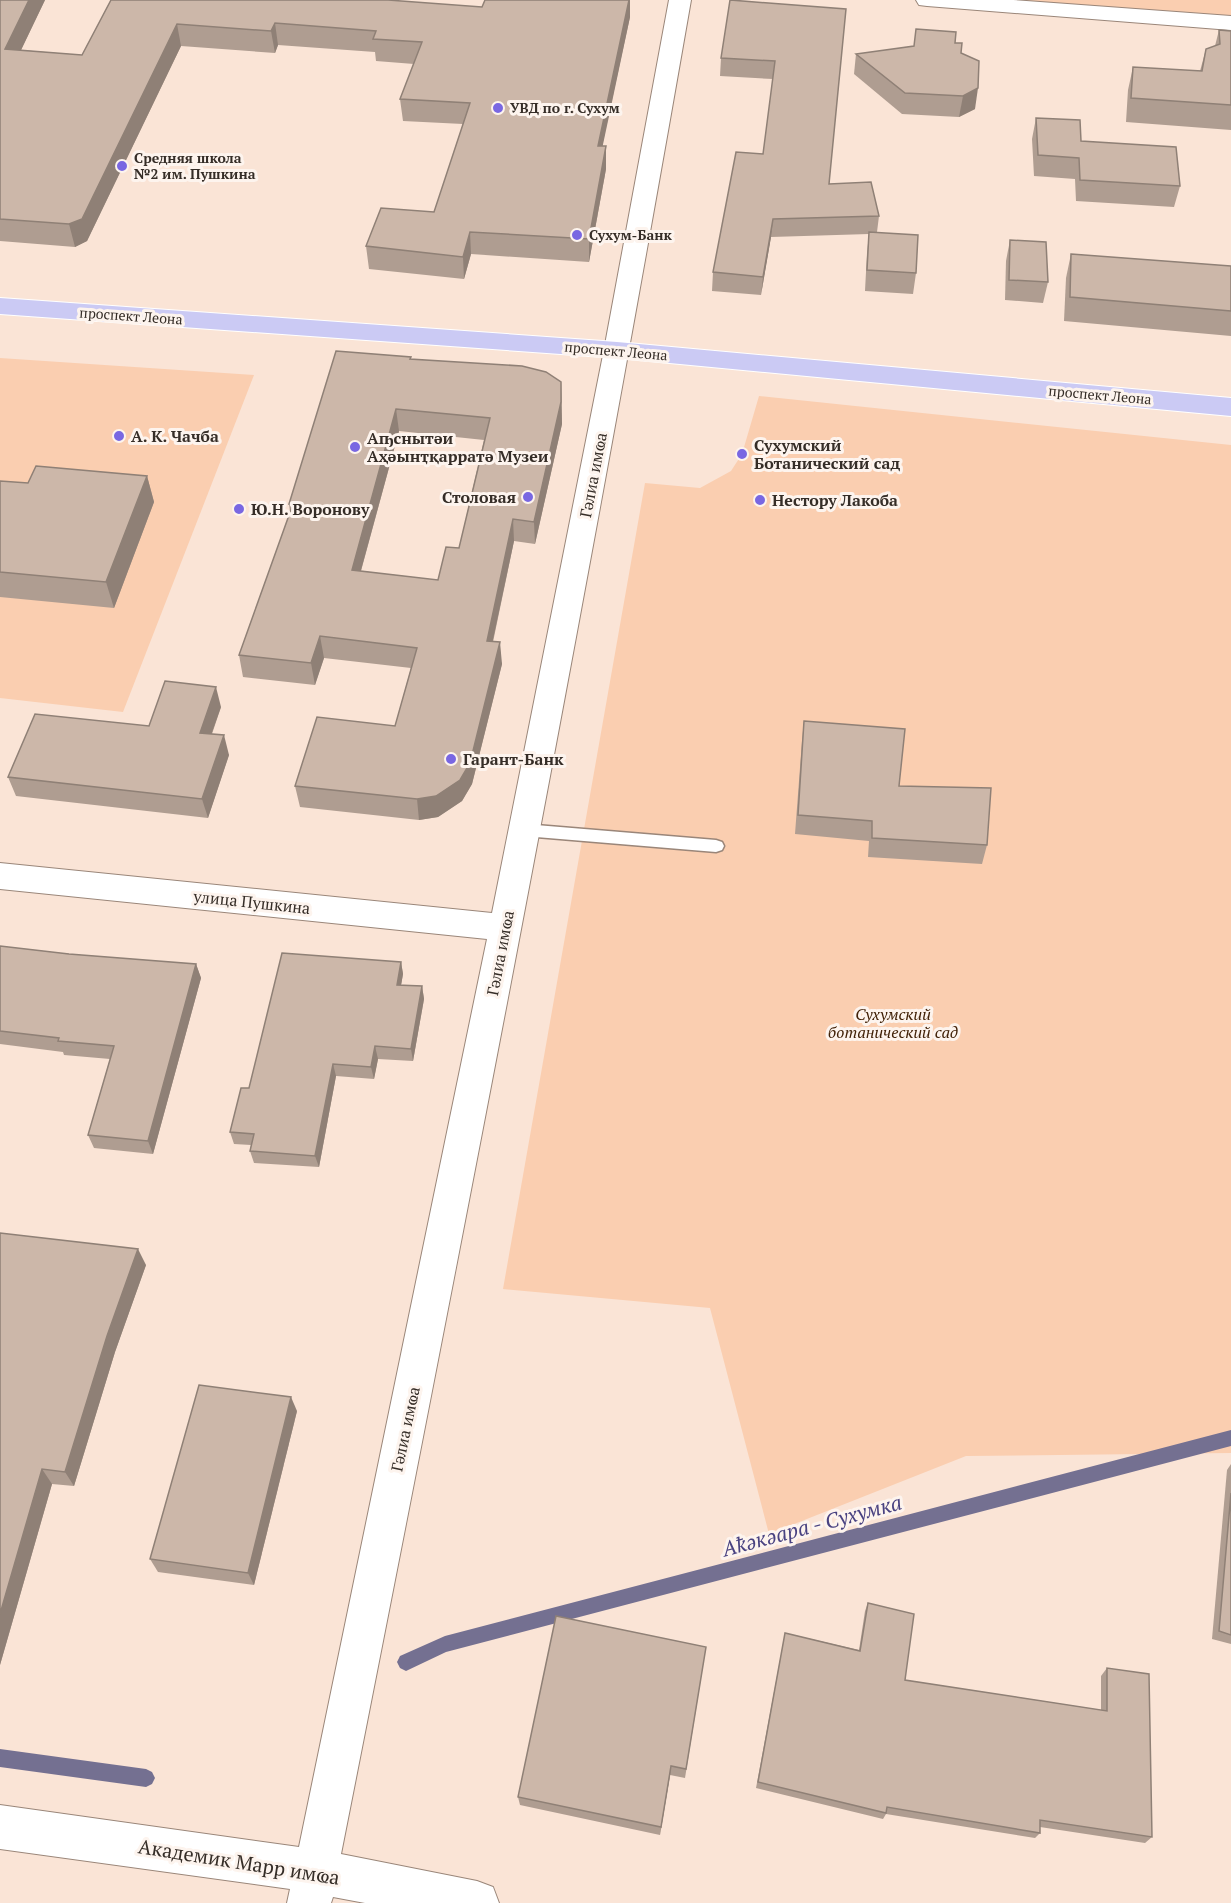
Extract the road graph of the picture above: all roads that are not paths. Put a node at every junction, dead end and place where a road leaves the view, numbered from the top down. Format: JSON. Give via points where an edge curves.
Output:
{"nodes":[{"id":1,"x":680,"y":0,"type":"edge"},
{"id":2,"x":927,"y":0,"type":"edge"},
{"id":3,"x":1231,"y":23,"type":"edge"},
{"id":4,"x":0,"y":306,"type":"edge"},
{"id":5,"x":617,"y":350,"type":"junction"},
{"id":6,"x":1231,"y":407,"type":"edge"},
{"id":7,"x":524,"y":830,"type":"junction"},
{"id":8,"x":716,"y":846,"type":"dead end"},
{"id":9,"x":0,"y":876,"type":"edge"},
{"id":10,"x":505,"y":928,"type":"junction"},
{"id":11,"x":0,"y":1827,"type":"edge"},
{"id":12,"x":312,"y":1887,"type":"edge"},
{"id":13,"x":477,"y":1903,"type":"edge"}],
"edges":[{"from":1,"to":5,"type":"street","name":"Гәлиа имҩа"},
{"from":2,"to":3,"type":"street"},
{"from":4,"to":5,"type":"highway","name":"проспект Леона"},
{"from":5,"to":6,"type":"highway","name":"проспект Леона"},
{"from":5,"to":7,"type":"street","name":"Гәлиа имҩа"},
{"from":7,"to":8,"type":"lane"},
{"from":7,"to":10,"type":"street","name":"Гәлиа имҩа"},
{"from":9,"to":10,"type":"street","name":"улица Пушкина"},
{"from":10,"to":12,"type":"street","name":"Гәлиа имҩа"},
{"from":11,"to":12,"type":"street","name":"Академик Марр имҩа"},
{"from":12,"to":13,"type":"street","name":"Академик Марр имҩа"}]}
